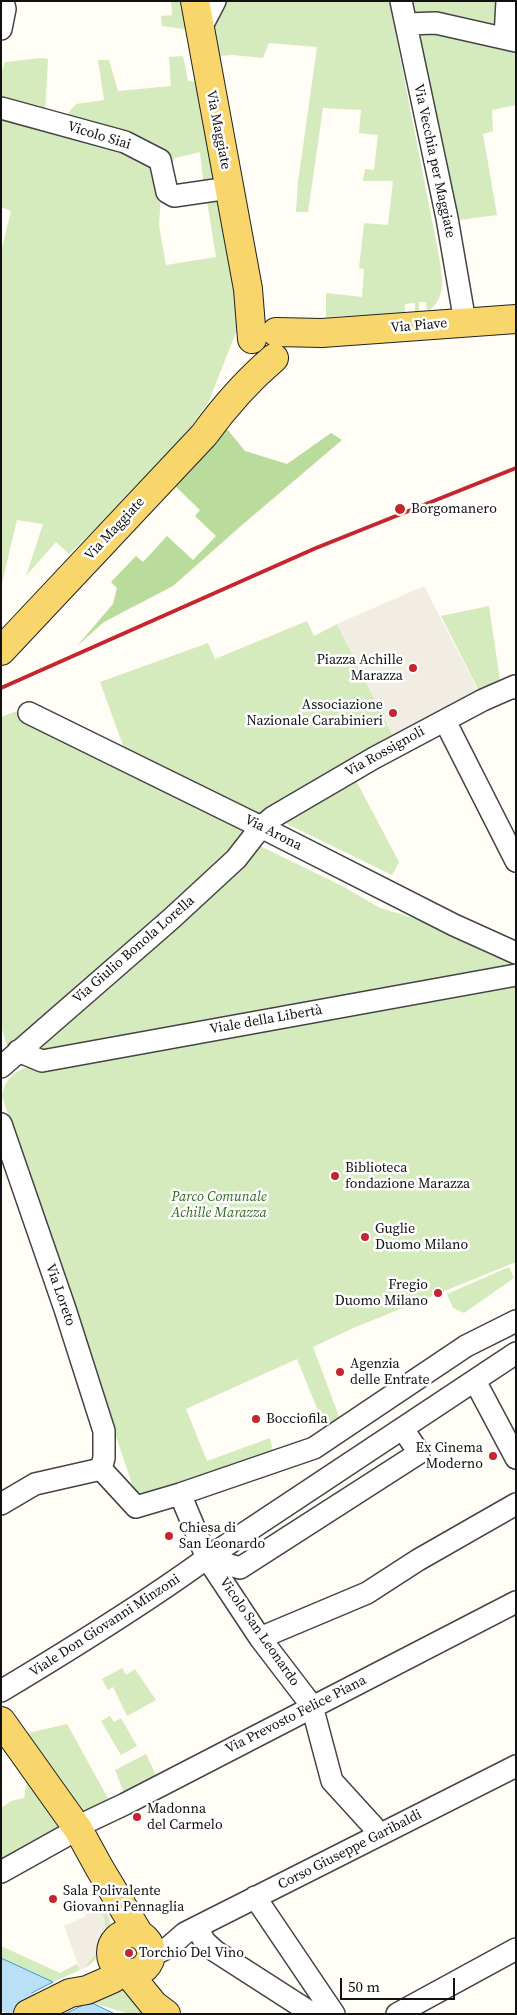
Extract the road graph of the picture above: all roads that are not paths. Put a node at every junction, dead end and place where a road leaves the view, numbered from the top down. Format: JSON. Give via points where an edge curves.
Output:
{"nodes":[{"id":1,"x":3,"y":1,"type":"edge"},
{"id":2,"x":195,"y":1,"type":"edge"},
{"id":3,"x":215,"y":1,"type":"edge"},
{"id":4,"x":401,"y":1,"type":"edge"},
{"id":5,"x":507,"y":1,"type":"edge"},
{"id":6,"x":406,"y":24,"type":"junction"},
{"id":7,"x":1,"y":29,"type":"edge"},
{"id":8,"x":200,"y":30,"type":"junction"},
{"id":9,"x":510,"y":40,"type":"edge"},
{"id":10,"x":1,"y":108,"type":"edge"},
{"id":11,"x":229,"y":188,"type":"junction"},
{"id":12,"x":516,"y":319,"type":"edge"},
{"id":13,"x":465,"y":322,"type":"junction"},
{"id":14,"x":267,"y":343,"type":"junction"},
{"id":15,"x":1,"y":651,"type":"edge"},
{"id":16,"x":515,"y":687,"type":"edge"},
{"id":17,"x":30,"y":713,"type":"dead end"},
{"id":18,"x":445,"y":721,"type":"junction"},
{"id":19,"x":261,"y":827,"type":"junction"},
{"id":20,"x":516,"y":861,"type":"edge"},
{"id":21,"x":516,"y":953,"type":"edge"},
{"id":22,"x":516,"y":975,"type":"edge"},
{"id":23,"x":18,"y":1051,"type":"junction"},
{"id":24,"x":1,"y":1067,"type":"edge"},
{"id":25,"x":1,"y":1124,"type":"edge"},
{"id":26,"x":516,"y":1322,"type":"edge"},
{"id":27,"x":516,"y":1353,"type":"edge"},
{"id":28,"x":431,"y":1370,"type":"junction"},
{"id":29,"x":475,"y":1381,"type":"junction"},
{"id":30,"x":454,"y":1395,"type":"junction"},
{"id":31,"x":403,"y":1429,"type":"junction"},
{"id":32,"x":516,"y":1458,"type":"edge"},
{"id":33,"x":101,"y":1469,"type":"junction"},
{"id":34,"x":180,"y":1494,"type":"junction"},
{"id":35,"x":1,"y":1504,"type":"edge"},
{"id":36,"x":516,"y":1504,"type":"edge"},
{"id":37,"x":207,"y":1558,"type":"junction"},
{"id":38,"x":516,"y":1602,"type":"edge"},
{"id":39,"x":260,"y":1638,"type":"junction"},
{"id":40,"x":1,"y":1691,"type":"edge"},
{"id":41,"x":312,"y":1706,"type":"junction"},
{"id":42,"x":1,"y":1721,"type":"edge"},
{"id":43,"x":516,"y":1766,"type":"edge"},
{"id":44,"x":78,"y":1828,"type":"junction"},
{"id":45,"x":378,"y":1835,"type":"junction"},
{"id":46,"x":1,"y":1872,"type":"edge"},
{"id":47,"x":256,"y":1897,"type":"junction"},
{"id":48,"x":191,"y":1930,"type":"junction"},
{"id":49,"x":516,"y":1948,"type":"edge"},
{"id":50,"x":133,"y":1953,"type":"junction"},
{"id":51,"x":28,"y":2014,"type":"edge"},
{"id":52,"x":166,"y":2014,"type":"edge"},
{"id":53,"x":171,"y":2014,"type":"edge"},
{"id":54,"x":313,"y":2014,"type":"edge"},
{"id":55,"x":334,"y":2014,"type":"edge"},
{"id":56,"x":397,"y":2014,"type":"edge"}],
"edges":[{"from":1,"to":7,"type":"street","via":[[6,9]]},
{"from":2,"to":8,"type":"main road","name":"Via Maggiate"},
{"from":3,"to":8,"type":"street"},
{"from":4,"to":6,"type":"street","name":"Via Vecchia per Maggiate"},
{"from":5,"to":9,"type":"street"},
{"from":6,"to":9,"type":"street","via":[[436,23]]},
{"from":6,"to":13,"type":"street","name":"Via Vecchia per Maggiate","via":[[447,218]]},
{"from":8,"to":11,"type":"main road","name":"Via Maggiate"},
{"from":10,"to":11,"type":"street","name":"Vicolo Siai","via":[[125,142],[160,160],[167,192],[174,196]]},
{"from":11,"to":14,"type":"main road","name":"Via Maggiate","via":[[248,289]]},
{"from":12,"to":13,"type":"main road","name":"Via Piave"},
{"from":13,"to":14,"type":"main road","name":"Via Piave","via":[[322,334]]},
{"from":14,"to":15,"type":"main road","name":"Via Maggiate","via":[[254,376],[204,435]]},
{"from":16,"to":18,"type":"street","name":"Via Rossignoli"},
{"from":17,"to":19,"type":"street","name":"Via Arona"},
{"from":18,"to":19,"type":"street","name":"Via Rossignoli","via":[[351,771]]},
{"from":18,"to":20,"type":"street"},
{"from":19,"to":21,"type":"street","name":"Via Arona"},
{"from":19,"to":23,"type":"street","name":"Via Giulio Bonola Lorella","via":[[236,859],[171,919]]},
{"from":22,"to":23,"type":"street","name":"Viale della Libertà","via":[[42,1061]]},
{"from":23,"to":24,"type":"street","name":"Via Giulio Bonola Lorella"},
{"from":25,"to":33,"type":"street","name":"Via Loreto","via":[[104,1431]]},
{"from":26,"to":28,"type":"street","via":[[466,1346]]},
{"from":27,"to":29,"type":"street","name":"Viale Don Giovanni Minzoni"},
{"from":28,"to":30,"type":"street","via":[[440,1375]]},
{"from":28,"to":34,"type":"street","via":[[314,1448]]},
{"from":29,"to":30,"type":"street","name":"Viale Don Giovanni Minzoni"},
{"from":29,"to":32,"type":"street"},
{"from":30,"to":31,"type":"street","name":"Viale Don Giovanni Minzoni"},
{"from":31,"to":37,"type":"street","name":"Viale Don Giovanni Minzoni"},
{"from":31,"to":37,"type":"street","via":[[419,1453],[240,1568]]},
{"from":33,"to":34,"type":"street","via":[[136,1507]]},
{"from":33,"to":35,"type":"street","via":[[35,1484]]},
{"from":34,"to":37,"type":"street","name":"Vicolo San Leonardo"},
{"from":36,"to":39,"type":"street","via":[[367,1592]]},
{"from":37,"to":39,"type":"street","name":"Vicolo San Leonardo"},
{"from":37,"to":40,"type":"street","name":"Viale Don Giovanni Minzoni","via":[[124,1616]]},
{"from":38,"to":41,"type":"street","name":"Via Prevosto Felice Piana"},
{"from":39,"to":41,"type":"street","name":"Vicolo San Leonardo"},
{"from":41,"to":44,"type":"street","name":"Via Prevosto Felice Piana"},
{"from":41,"to":45,"type":"street","name":"Vicolo San Leonardo","via":[[332,1781]]},
{"from":42,"to":44,"type":"main road"},
{"from":43,"to":45,"type":"street","name":"Corso Giuseppe Garibaldi"},
{"from":44,"to":46,"type":"street","name":"Via Prevosto Felice Piana"},
{"from":44,"to":50,"type":"main road","via":[[100,1869],[118,1928]]},
{"from":45,"to":47,"type":"street","name":"Corso Giuseppe Garibaldi"},
{"from":47,"to":48,"type":"street","name":"Corso Giuseppe Garibaldi"},
{"from":47,"to":55,"type":"street"},
{"from":48,"to":50,"type":"street","name":"Corso Giuseppe Garibaldi","via":[[169,1947]]},
{"from":48,"to":54,"type":"street","via":[[215,1951]]},
{"from":49,"to":56,"type":"street"},
{"from":50,"to":51,"type":"main road","via":[[82,1981],[70,1993]]},
{"from":50,"to":52,"type":"main road","via":[[154,2005]]},
{"from":50,"to":53,"type":"main road"}]}
